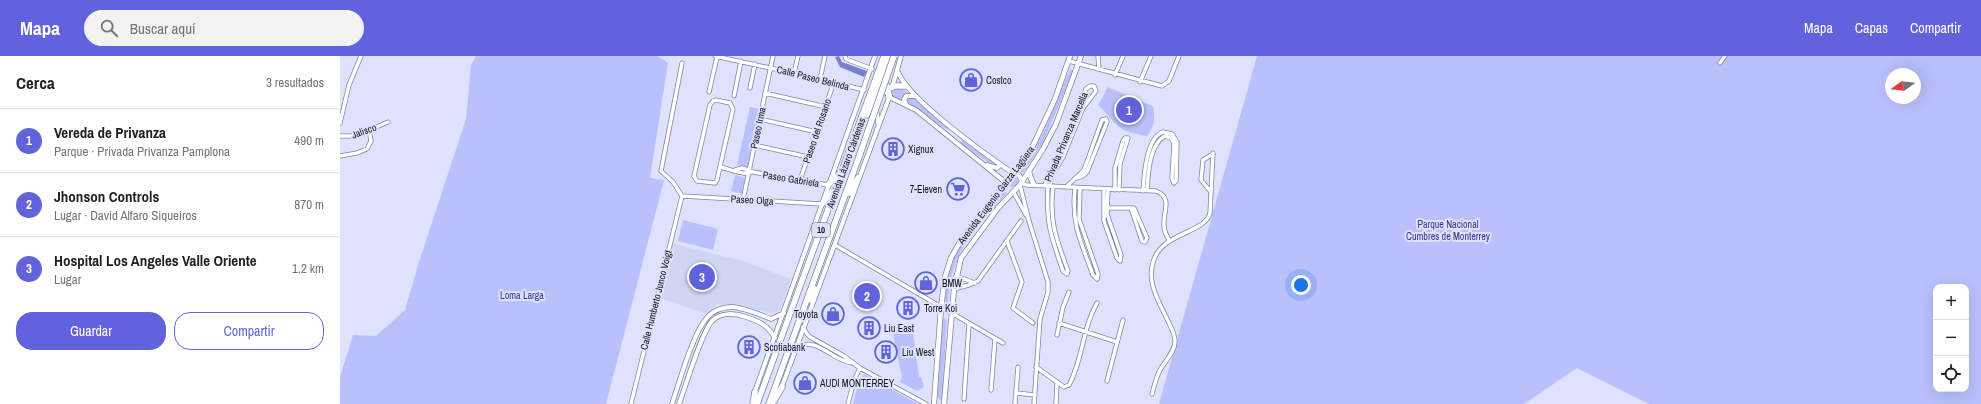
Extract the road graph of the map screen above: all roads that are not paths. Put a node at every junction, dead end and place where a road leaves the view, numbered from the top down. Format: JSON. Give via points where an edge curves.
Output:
{"nodes":[{"id":1,"x":361,"y":56,"type":"edge"},
{"id":2,"x":716,"y":56,"type":"edge"},
{"id":3,"x":773,"y":56,"type":"edge"},
{"id":4,"x":798,"y":56,"type":"edge"},
{"id":5,"x":825,"y":56,"type":"edge"},
{"id":6,"x":844,"y":56,"type":"edge"},
{"id":7,"x":876,"y":56,"type":"edge"},
{"id":8,"x":884,"y":56,"type":"edge"},
{"id":9,"x":889,"y":56,"type":"edge"},
{"id":10,"x":894,"y":56,"type":"edge"},
{"id":11,"x":1081,"y":56,"type":"edge"},
{"id":12,"x":1098,"y":56,"type":"edge"},
{"id":13,"x":1123,"y":56,"type":"edge"},
{"id":14,"x":1151,"y":56,"type":"edge"},
{"id":15,"x":1179,"y":56,"type":"edge"},
{"id":16,"x":1725,"y":56,"type":"edge"},
{"id":17,"x":901,"y":58,"type":"edge"},
{"id":18,"x":1069,"y":59,"type":"edge"},
{"id":19,"x":741,"y":61,"type":"junction"},
{"id":20,"x":682,"y":63,"type":"dead end"},
{"id":21,"x":1720,"y":63,"type":"dead end"},
{"id":22,"x":755,"y":64,"type":"junction"},
{"id":23,"x":1079,"y":64,"type":"junction"},
{"id":24,"x":770,"y":67,"type":"junction"},
{"id":25,"x":872,"y":69,"type":"junction"},
{"id":26,"x":1099,"y":70,"type":"junction"},
{"id":27,"x":884,"y":72,"type":"junction"},
{"id":28,"x":898,"y":72,"type":"junction"},
{"id":29,"x":794,"y":73,"type":"junction"},
{"id":30,"x":1115,"y":74,"type":"junction"},
{"id":31,"x":820,"y":79,"type":"junction"},
{"id":32,"x":834,"y":82,"type":"junction"},
{"id":33,"x":1140,"y":82,"type":"junction"},
{"id":34,"x":880,"y":83,"type":"junction"},
{"id":35,"x":905,"y":86,"type":"junction"},
{"id":36,"x":750,"y":88,"type":"dead end"},
{"id":37,"x":887,"y":89,"type":"junction"},
{"id":38,"x":864,"y":90,"type":"junction"},
{"id":39,"x":709,"y":92,"type":"dead end"},
{"id":40,"x":765,"y":93,"type":"junction"},
{"id":41,"x":734,"y":96,"type":"dead end"},
{"id":42,"x":916,"y":96,"type":"junction"},
{"id":43,"x":874,"y":97,"type":"junction"},
{"id":44,"x":889,"y":97,"type":"junction"},
{"id":45,"x":907,"y":105,"type":"junction"},
{"id":46,"x":826,"y":107,"type":"junction"},
{"id":47,"x":868,"y":112,"type":"junction"},
{"id":48,"x":760,"y":119,"type":"junction"},
{"id":49,"x":388,"y":122,"type":"dead end"},
{"id":50,"x":340,"y":123,"type":"edge"},
{"id":51,"x":953,"y":128,"type":"junction"},
{"id":52,"x":369,"y":130,"type":"junction"},
{"id":53,"x":877,"y":130,"type":"junction"},
{"id":54,"x":942,"y":130,"type":"junction"},
{"id":55,"x":817,"y":132,"type":"junction"},
{"id":56,"x":340,"y":136,"type":"edge"},
{"id":57,"x":1068,"y":141,"type":"junction"},
{"id":58,"x":754,"y":145,"type":"junction"},
{"id":59,"x":852,"y":148,"type":"junction"},
{"id":60,"x":1094,"y":148,"type":"junction"},
{"id":61,"x":1030,"y":152,"type":"junction"},
{"id":62,"x":340,"y":156,"type":"edge"},
{"id":63,"x":808,"y":157,"type":"junction"},
{"id":64,"x":1175,"y":159,"type":"junction"},
{"id":65,"x":1035,"y":160,"type":"junction"},
{"id":66,"x":981,"y":162,"type":"junction"},
{"id":67,"x":1000,"y":165,"type":"junction"},
{"id":68,"x":720,"y":167,"type":"junction"},
{"id":69,"x":1029,"y":169,"type":"junction"},
{"id":70,"x":843,"y":170,"type":"junction"},
{"id":71,"x":750,"y":172,"type":"junction"},
{"id":72,"x":1013,"y":172,"type":"junction"},
{"id":73,"x":858,"y":178,"type":"junction"},
{"id":74,"x":800,"y":180,"type":"junction"},
{"id":75,"x":1005,"y":182,"type":"junction"},
{"id":76,"x":838,"y":183,"type":"junction"},
{"id":77,"x":1021,"y":183,"type":"junction"},
{"id":78,"x":828,"y":185,"type":"junction"},
{"id":79,"x":1027,"y":185,"type":"junction"},
{"id":80,"x":1033,"y":185,"type":"junction"},
{"id":81,"x":1049,"y":186,"type":"junction"},
{"id":82,"x":1066,"y":187,"type":"junction"},
{"id":83,"x":1078,"y":189,"type":"junction"},
{"id":84,"x":1106,"y":190,"type":"junction"},
{"id":85,"x":1117,"y":190,"type":"junction"},
{"id":86,"x":1013,"y":191,"type":"junction"},
{"id":87,"x":1145,"y":191,"type":"junction"},
{"id":88,"x":1022,"y":192,"type":"junction"},
{"id":89,"x":1211,"y":192,"type":"junction"},
{"id":90,"x":682,"y":196,"type":"junction"},
{"id":91,"x":743,"y":200,"type":"junction"},
{"id":92,"x":822,"y":204,"type":"junction"},
{"id":93,"x":843,"y":204,"type":"junction"},
{"id":94,"x":1105,"y":208,"type":"junction"},
{"id":95,"x":1131,"y":208,"type":"junction"},
{"id":96,"x":1020,"y":221,"type":"dead end"},
{"id":97,"x":1029,"y":221,"type":"junction"},
{"id":98,"x":974,"y":223,"type":"junction"},
{"id":99,"x":1081,"y":226,"type":"junction"},
{"id":100,"x":1076,"y":228,"type":"junction"},
{"id":101,"x":1054,"y":229,"type":"junction"},
{"id":102,"x":1049,"y":230,"type":"junction"},
{"id":103,"x":981,"y":231,"type":"junction"},
{"id":104,"x":968,"y":232,"type":"junction"},
{"id":105,"x":1112,"y":237,"type":"junction"},
{"id":106,"x":974,"y":239,"type":"junction"},
{"id":107,"x":1169,"y":240,"type":"junction"},
{"id":108,"x":1007,"y":241,"type":"junction"},
{"id":109,"x":835,"y":245,"type":"junction"},
{"id":110,"x":1089,"y":257,"type":"junction"},
{"id":111,"x":816,"y":275,"type":"junction"},
{"id":112,"x":956,"y":276,"type":"junction"},
{"id":113,"x":965,"y":279,"type":"junction"},
{"id":114,"x":975,"y":283,"type":"junction"},
{"id":115,"x":964,"y":287,"type":"junction"},
{"id":116,"x":954,"y":289,"type":"junction"},
{"id":117,"x":1070,"y":292,"type":"dead end"},
{"id":118,"x":812,"y":301,"type":"junction"},
{"id":119,"x":1097,"y":303,"type":"dead end"},
{"id":120,"x":941,"y":308,"type":"junction"},
{"id":121,"x":784,"y":313,"type":"junction"},
{"id":122,"x":952,"y":314,"type":"junction"},
{"id":123,"x":770,"y":318,"type":"junction"},
{"id":124,"x":1123,"y":320,"type":"dead end"},
{"id":125,"x":1033,"y":323,"type":"dead end"},
{"id":126,"x":1059,"y":323,"type":"junction"},
{"id":127,"x":969,"y":324,"type":"junction"},
{"id":128,"x":768,"y":326,"type":"junction"},
{"id":129,"x":803,"y":327,"type":"junction"},
{"id":130,"x":1087,"y":331,"type":"junction"},
{"id":131,"x":1056,"y":335,"type":"dead end"},
{"id":132,"x":774,"y":338,"type":"junction"},
{"id":133,"x":995,"y":338,"type":"junction"},
{"id":134,"x":1117,"y":342,"type":"junction"},
{"id":135,"x":1003,"y":343,"type":"dead end"},
{"id":136,"x":796,"y":347,"type":"junction"},
{"id":137,"x":852,"y":363,"type":"junction"},
{"id":138,"x":1018,"y":367,"type":"dead end"},
{"id":139,"x":1036,"y":367,"type":"junction"},
{"id":140,"x":860,"y":368,"type":"junction"},
{"id":141,"x":1107,"y":381,"type":"dead end"},
{"id":142,"x":1057,"y":383,"type":"junction"},
{"id":143,"x":782,"y":387,"type":"junction"},
{"id":144,"x":991,"y":390,"type":"dead end"},
{"id":145,"x":755,"y":392,"type":"joint"},
{"id":146,"x":1016,"y":393,"type":"junction"},
{"id":147,"x":1152,"y":394,"type":"dead end"},
{"id":148,"x":1035,"y":395,"type":"junction"},
{"id":149,"x":964,"y":399,"type":"dead end"},
{"id":150,"x":631,"y":404,"type":"edge"},
{"id":151,"x":672,"y":404,"type":"edge"},
{"id":152,"x":679,"y":404,"type":"edge"},
{"id":153,"x":752,"y":404,"type":"edge"},
{"id":154,"x":757,"y":404,"type":"edge"},
{"id":155,"x":771,"y":404,"type":"edge"},
{"id":156,"x":776,"y":404,"type":"edge"},
{"id":157,"x":848,"y":404,"type":"edge"},
{"id":158,"x":926,"y":404,"type":"edge"},
{"id":159,"x":934,"y":404,"type":"edge"},
{"id":160,"x":944,"y":404,"type":"edge"},
{"id":161,"x":1015,"y":404,"type":"edge"},
{"id":162,"x":1034,"y":404,"type":"edge"},
{"id":163,"x":1056,"y":404,"type":"edge"}],
"edges":[{"from":1,"to":50,"type":"street","via":[[349,85]]},
{"from":2,"to":19,"type":"street","name":"Calle Paseo Belinda"},
{"from":2,"to":39,"type":"street"},
{"from":3,"to":24,"type":"street","name":"Paseo Irma"},
{"from":4,"to":29,"type":"street"},
{"from":5,"to":31,"type":"street"},
{"from":6,"to":25,"type":"street"},
{"from":7,"to":25,"type":"street","name":"Avenida Lázaro Cárdenas"},
{"from":8,"to":59,"type":"highway","name":"Avenida Lázaro Cárdenas","number":"10"},
{"from":9,"to":17,"type":"street","via":[[894,61]]},
{"from":9,"to":27,"type":"highway"},
{"from":10,"to":93,"type":"highway","name":"Avenida Lázaro Cárdenas","number":"10","bridge":true},
{"from":11,"to":23,"type":"main road","name":"Avenida Eugenio Garza Lagüera"},
{"from":12,"to":26,"type":"street"},
{"from":13,"to":30,"type":"street"},
{"from":14,"to":33,"type":"street"},
{"from":15,"to":33,"type":"street","via":[[1165,85]]},
{"from":16,"to":21,"type":"street"},
{"from":17,"to":28,"type":"street","name":"Avenida Lázaro Cárdenas"},
{"from":18,"to":23,"type":"street"},
{"from":18,"to":61,"type":"main road","name":"Avenida Eugenio Garza Lagüera"},
{"from":19,"to":22,"type":"street","name":"Calle Paseo Belinda"},
{"from":19,"to":41,"type":"street"},
{"from":20,"to":90,"type":"street","via":[[661,169],[662,174],[673,182]]},
{"from":22,"to":24,"type":"street","name":"Calle Paseo Belinda"},
{"from":22,"to":36,"type":"street"},
{"from":23,"to":26,"type":"street"},
{"from":23,"to":65,"type":"main road","name":"Avenida Eugenio Garza Lagüera","via":[[1053,129]]},
{"from":24,"to":29,"type":"street","name":"Calle Paseo Belinda"},
{"from":24,"to":40,"type":"street","name":"Paseo Irma"},
{"from":25,"to":38,"type":"street","name":"Avenida Lázaro Cárdenas"},
{"from":26,"to":30,"type":"street"},
{"from":27,"to":34,"type":"highway"},
{"from":27,"to":37,"type":"highway"},
{"from":28,"to":35,"type":"street"},
{"from":28,"to":37,"type":"street","name":"Avenida Lázaro Cárdenas"},
{"from":29,"to":31,"type":"street","name":"Calle Paseo Belinda"},
{"from":30,"to":33,"type":"street"},
{"from":31,"to":32,"type":"street","name":"Calle Paseo Belinda"},
{"from":32,"to":38,"type":"street","name":"Calle Paseo Belinda"},
{"from":32,"to":46,"type":"street","name":"Paseo del Rosario"},
{"from":34,"to":37,"type":"highway"},
{"from":34,"to":43,"type":"highway"},
{"from":35,"to":37,"type":"highway"},
{"from":35,"to":42,"type":"street"},
{"from":37,"to":43,"type":"highway"},
{"from":37,"to":44,"type":"highway"},
{"from":37,"to":44,"type":"street","name":"Avenida Lázaro Cárdenas"},
{"from":38,"to":78,"type":"street","name":"Avenida Lázaro Cárdenas"},
{"from":40,"to":46,"type":"street"},
{"from":40,"to":48,"type":"street","name":"Paseo Irma"},
{"from":42,"to":45,"type":"street","via":[[906,96],[904,100]]},
{"from":42,"to":51,"type":"street"},
{"from":43,"to":47,"type":"highway"},
{"from":44,"to":45,"type":"street"},
{"from":44,"to":53,"type":"street","name":"Avenida Lázaro Cárdenas"},
{"from":45,"to":54,"type":"street"},
{"from":46,"to":55,"type":"street","name":"Paseo del Rosario"},
{"from":47,"to":53,"type":"street","via":[[874,111],[877,114]]},
{"from":47,"to":59,"type":"highway"},
{"from":48,"to":55,"type":"street"},
{"from":48,"to":58,"type":"street","name":"Paseo Irma"},
{"from":49,"to":52,"type":"street","name":"Jalisco"},
{"from":51,"to":54,"type":"street","via":[[948,132]]},
{"from":51,"to":67,"type":"street"},
{"from":52,"to":56,"type":"street","name":"Jalisco","via":[[355,136]]},
{"from":52,"to":62,"type":"street","via":[[371,141],[367,149]]},
{"from":53,"to":73,"type":"street","name":"Avenida Lázaro Cárdenas"},
{"from":54,"to":66,"type":"street"},
{"from":55,"to":63,"type":"street","name":"Paseo del Rosario"},
{"from":57,"to":57,"type":"street","name":"Privada Privanza Marcella","via":[[1083,108],[1096,91],[1094,86],[1086,89]]},
{"from":57,"to":81,"type":"street","name":"Privada Privanza Marcella","via":[[1048,175]]},
{"from":58,"to":63,"type":"street"},
{"from":58,"to":71,"type":"street","name":"Paseo Irma"},
{"from":59,"to":70,"type":"highway","name":"Avenida Lázaro Cárdenas","number":"10"},
{"from":60,"to":60,"type":"street","via":[[1107,122],[1106,119],[1102,120]]},
{"from":60,"to":82,"type":"street","via":[[1087,172]]},
{"from":61,"to":65,"type":"main road","via":[[1031,158]]},
{"from":61,"to":72,"type":"main road","name":"Avenida Eugenio Garza Lagüera"},
{"from":63,"to":74,"type":"street","name":"Paseo del Rosario"},
{"from":64,"to":64,"type":"street","via":[[1172,180],[1174,182],[1176,181]]},
{"from":64,"to":87,"type":"street","via":[[1176,139],[1163,132],[1156,136],[1147,164]]},
{"from":65,"to":69,"type":"main road","name":"Avenida Eugenio Garza Lagüera"},
{"from":66,"to":67,"type":"street","via":[[996,168]]},
{"from":66,"to":75,"type":"street"},
{"from":67,"to":72,"type":"street"},
{"from":68,"to":68,"type":"street","via":[[733,106],[714,100],[710,105],[694,179],[698,182],[715,183]]},
{"from":68,"to":71,"type":"street","name":"Paseo Gabriela","via":[[735,170],[742,168]]},
{"from":69,"to":77,"type":"main road","name":"Avenida Eugenio Garza Lagüera"},
{"from":69,"to":80,"type":"main road"},
{"from":70,"to":76,"type":"highway","name":"Avenida Lázaro Cárdenas","number":"10"},
{"from":70,"to":78,"type":"highway"},
{"from":71,"to":74,"type":"street","name":"Paseo Gabriela"},
{"from":71,"to":91,"type":"street","name":"Paseo Irma"},
{"from":72,"to":75,"type":"main road","name":"Avenida Eugenio Garza Lagüera"},
{"from":72,"to":77,"type":"main road","via":[[1019,175]]},
{"from":73,"to":93,"type":"highway"},
{"from":73,"to":109,"type":"street","name":"Avenida Lázaro Cárdenas"},
{"from":74,"to":78,"type":"street","name":"Paseo Gabriela"},
{"from":75,"to":98,"type":"main road","name":"Avenida Eugenio Garza Lagüera"},
{"from":76,"to":92,"type":"highway"},
{"from":76,"to":154,"type":"highway","name":"Avenida Lázaro Cárdenas","number":"10"},
{"from":77,"to":79,"type":"street"},
{"from":77,"to":80,"type":"street"},
{"from":77,"to":86,"type":"main road","name":"Avenida Eugenio Garza Lagüera"},
{"from":77,"to":88,"type":"street"},
{"from":78,"to":92,"type":"street","name":"Avenida Lázaro Cárdenas"},
{"from":79,"to":80,"type":"street"},
{"from":79,"to":88,"type":"street"},
{"from":80,"to":81,"type":"street"},
{"from":81,"to":82,"type":"street"},
{"from":81,"to":101,"type":"street"},
{"from":81,"to":102,"type":"street"},
{"from":82,"to":83,"type":"street"},
{"from":83,"to":84,"type":"street"},
{"from":83,"to":99,"type":"street"},
{"from":83,"to":100,"type":"street","via":[[1073,211]]},
{"from":84,"to":85,"type":"street"},
{"from":84,"to":94,"type":"street"},
{"from":85,"to":85,"type":"street","via":[[1120,164],[1129,140],[1127,138],[1123,141],[1116,163]]},
{"from":85,"to":87,"type":"street"},
{"from":86,"to":97,"type":"street"},
{"from":86,"to":103,"type":"main road","name":"Avenida Eugenio Garza Lagüera"},
{"from":87,"to":107,"type":"street","via":[[1159,193],[1167,202],[1164,227]]},
{"from":88,"to":97,"type":"street"},
{"from":89,"to":89,"type":"street","via":[[1213,154],[1204,160],[1202,180]]},
{"from":89,"to":107,"type":"street","via":[[1208,219],[1203,224]]},
{"from":90,"to":91,"type":"street","name":"Paseo Olga"},
{"from":90,"to":150,"type":"street","name":"Calle Humberto Junco Voigt"},
{"from":91,"to":92,"type":"street","name":"Paseo Olga"},
{"from":92,"to":121,"type":"street","name":"Avenida Lázaro Cárdenas"},
{"from":93,"to":111,"type":"highway","name":"Avenida Lázaro Cárdenas","number":"10"},
{"from":94,"to":95,"type":"street"},
{"from":94,"to":105,"type":"street","via":[[1104,222]]},
{"from":95,"to":95,"type":"street","via":[[1142,241],[1145,242],[1146,238],[1136,211]]},
{"from":96,"to":108,"type":"street"},
{"from":97,"to":139,"type":"street","via":[[1049,286],[1041,312]]},
{"from":98,"to":103,"type":"main road"},
{"from":98,"to":104,"type":"main road","name":"Avenida Eugenio Garza Lagüera"},
{"from":99,"to":100,"type":"street"},
{"from":99,"to":110,"type":"street"},
{"from":100,"to":110,"type":"street"},
{"from":101,"to":102,"type":"street"},
{"from":101,"to":102,"type":"street","via":[[1067,274]]},
{"from":103,"to":106,"type":"main road","name":"Avenida Eugenio Garza Lagüera"},
{"from":104,"to":106,"type":"main road"},
{"from":104,"to":120,"type":"main road","name":"Avenida Eugenio Garza Lagüera","via":[[951,258],[945,277]]},
{"from":105,"to":105,"type":"street","via":[[1117,258],[1120,261],[1121,255]]},
{"from":106,"to":112,"type":"main road","name":"Avenida Eugenio Garza Lagüera","via":[[963,254]]},
{"from":107,"to":147,"type":"street","via":[[1155,257],[1151,276],[1153,289],[1175,341],[1159,372]]},
{"from":108,"to":114,"type":"street"},
{"from":108,"to":125,"type":"street","via":[[1022,282],[1013,308]]},
{"from":109,"to":118,"type":"street","name":"Avenida Lázaro Cárdenas"},
{"from":109,"to":120,"type":"street"},
{"from":110,"to":110,"type":"street","via":[[1093,275],[1097,278],[1099,276]]},
{"from":111,"to":118,"type":"highway"},
{"from":111,"to":155,"type":"highway","name":"Avenida Lázaro Cárdenas","number":"10"},
{"from":112,"to":113,"type":"street"},
{"from":112,"to":116,"type":"main road","name":"Avenida Eugenio Garza Lagüera"},
{"from":113,"to":114,"type":"street"},
{"from":113,"to":115,"type":"street"},
{"from":114,"to":115,"type":"street"},
{"from":115,"to":116,"type":"street"},
{"from":116,"to":122,"type":"main road","name":"Avenida Eugenio Garza Lagüera"},
{"from":117,"to":126,"type":"street"},
{"from":118,"to":129,"type":"street","name":"Avenida Lázaro Cárdenas"},
{"from":119,"to":130,"type":"street"},
{"from":120,"to":122,"type":"street"},
{"from":120,"to":159,"type":"main road","name":"Avenida Eugenio Garza Lagüera"},
{"from":121,"to":123,"type":"street"},
{"from":121,"to":132,"type":"street","name":"Avenida Lázaro Cárdenas"},
{"from":122,"to":127,"type":"street"},
{"from":122,"to":160,"type":"main road","name":"Avenida Eugenio Garza Lagüera"},
{"from":123,"to":128,"type":"street"},
{"from":123,"to":151,"type":"street","via":[[733,307],[718,310],[707,317],[698,333]]},
{"from":124,"to":134,"type":"street"},
{"from":126,"to":130,"type":"street"},
{"from":126,"to":131,"type":"street"},
{"from":127,"to":133,"type":"street"},
{"from":127,"to":149,"type":"street"},
{"from":128,"to":132,"type":"street"},
{"from":128,"to":152,"type":"street","via":[[736,314],[720,316],[712,321],[706,330]]},
{"from":129,"to":136,"type":"street","name":"Avenida Lázaro Cárdenas"},
{"from":129,"to":137,"type":"street","via":[[808,336]]},
{"from":130,"to":134,"type":"street"},
{"from":130,"to":142,"type":"street","via":[[1071,381],[1066,387]]},
{"from":132,"to":145,"type":"street","name":"Avenida Lázaro Cárdenas"},
{"from":133,"to":135,"type":"street"},
{"from":133,"to":144,"type":"street"},
{"from":134,"to":141,"type":"street"},
{"from":136,"to":137,"type":"street","via":[[810,343],[843,361]]},
{"from":136,"to":143,"type":"street","name":"Avenida Lázaro Cárdenas"},
{"from":137,"to":140,"type":"street"},
{"from":138,"to":146,"type":"street"},
{"from":139,"to":142,"type":"street"},
{"from":139,"to":148,"type":"street"},
{"from":140,"to":157,"type":"street"},
{"from":140,"to":158,"type":"street"},
{"from":142,"to":163,"type":"street"},
{"from":143,"to":155,"type":"highway"},
{"from":143,"to":156,"type":"street","name":"Avenida Lázaro Cárdenas"},
{"from":145,"to":153,"type":"highway"},
{"from":146,"to":148,"type":"street"},
{"from":146,"to":161,"type":"street"},
{"from":148,"to":162,"type":"street"}]}
